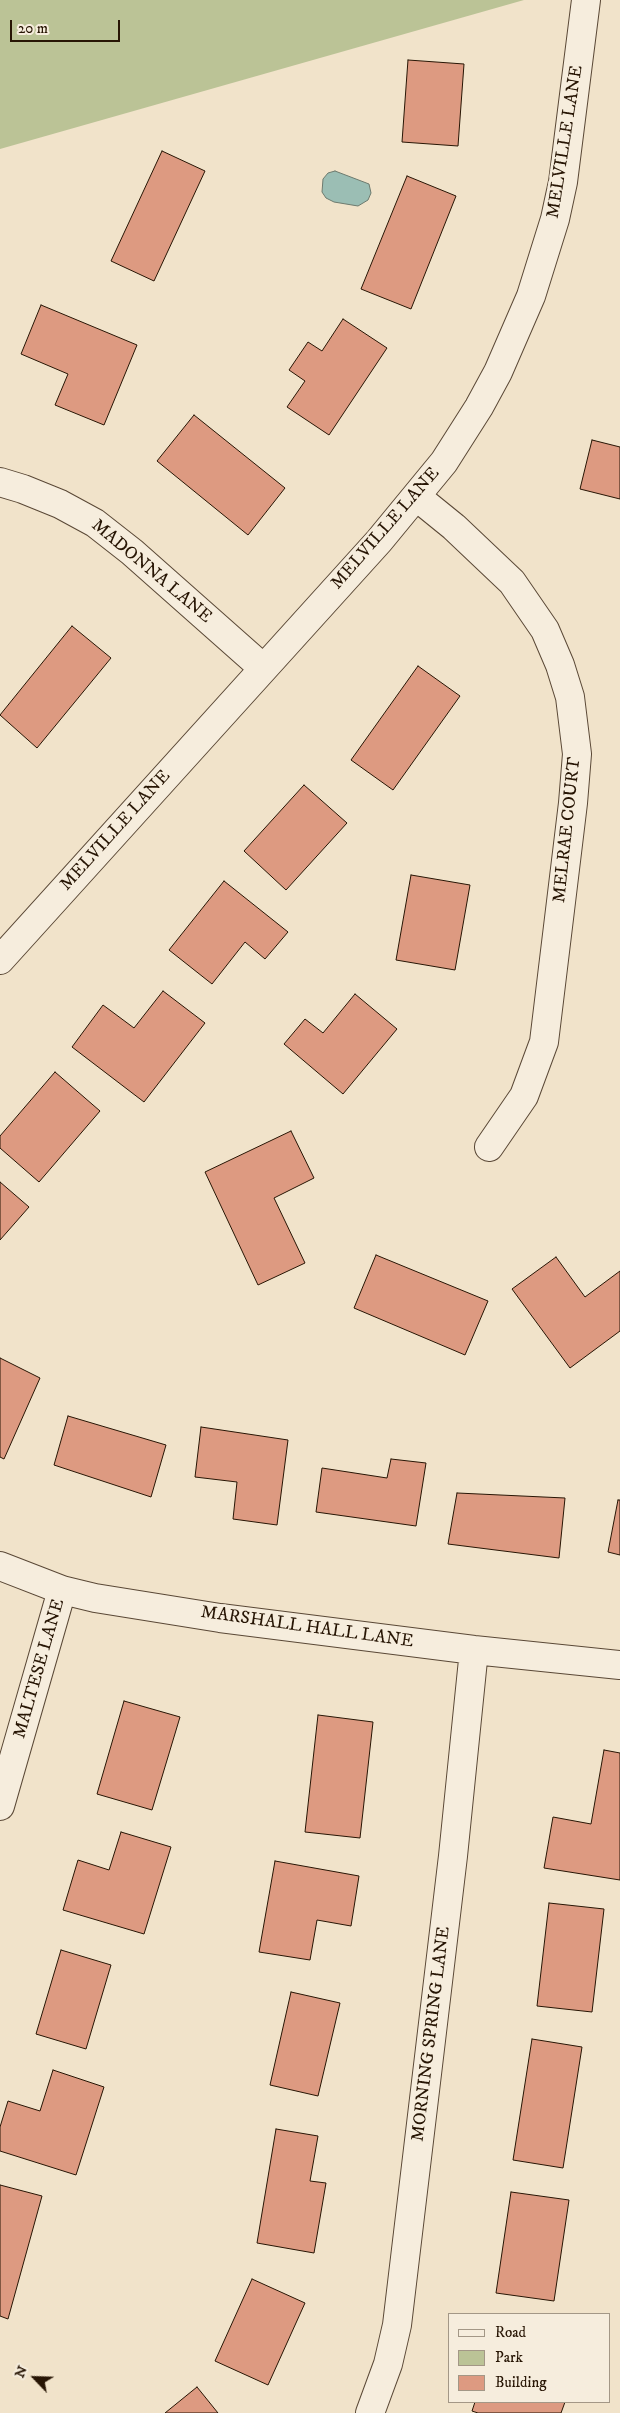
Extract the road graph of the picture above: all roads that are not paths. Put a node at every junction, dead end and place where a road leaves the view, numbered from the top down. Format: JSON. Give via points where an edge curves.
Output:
{"nodes":[{"id":1,"x":586,"y":0,"type":"edge"},
{"id":2,"x":0,"y":482,"type":"edge"},
{"id":3,"x":417,"y":497,"type":"junction"},
{"id":4,"x":263,"y":668,"type":"junction"},
{"id":5,"x":0,"y":960,"type":"edge"},
{"id":6,"x":489,"y":1147,"type":"dead end"},
{"id":7,"x":0,"y":1566,"type":"edge"},
{"id":8,"x":62,"y":1590,"type":"junction"},
{"id":9,"x":474,"y":1650,"type":"junction"},
{"id":10,"x":620,"y":1665,"type":"edge"},
{"id":11,"x":0,"y":1806,"type":"edge"},
{"id":12,"x":370,"y":2413,"type":"edge"}],
"edges":[{"from":1,"to":3,"type":"street","name":"MELVILLE LANE","via":[[563,182],[531,296],[479,407]]},
{"from":2,"to":4,"type":"street","name":"MADONNA LANE","via":[[60,504],[94,523],[132,552]]},
{"from":3,"to":4,"type":"street","name":"MELVILLE LANE"},
{"from":3,"to":6,"type":"street","name":"MELRAE COURT","via":[[454,526],[512,582],[532,609],[545,630],[570,697],[577,754],[574,803],[544,1042],[524,1096]]},
{"from":4,"to":5,"type":"street","name":"MELVILLE LANE"},
{"from":7,"to":8,"type":"street","name":"MARSHALL HALL LANE"},
{"from":8,"to":9,"type":"street","name":"MARSHALL HALL LANE","via":[[220,1618]]},
{"from":8,"to":11,"type":"street","name":"MALTESE LANE"},
{"from":9,"to":10,"type":"street","name":"MARSHALL HALL LANE"},
{"from":9,"to":12,"type":"street","name":"MORNING SPRING LANE","via":[[452,1865],[397,2325],[388,2364]]}]}
